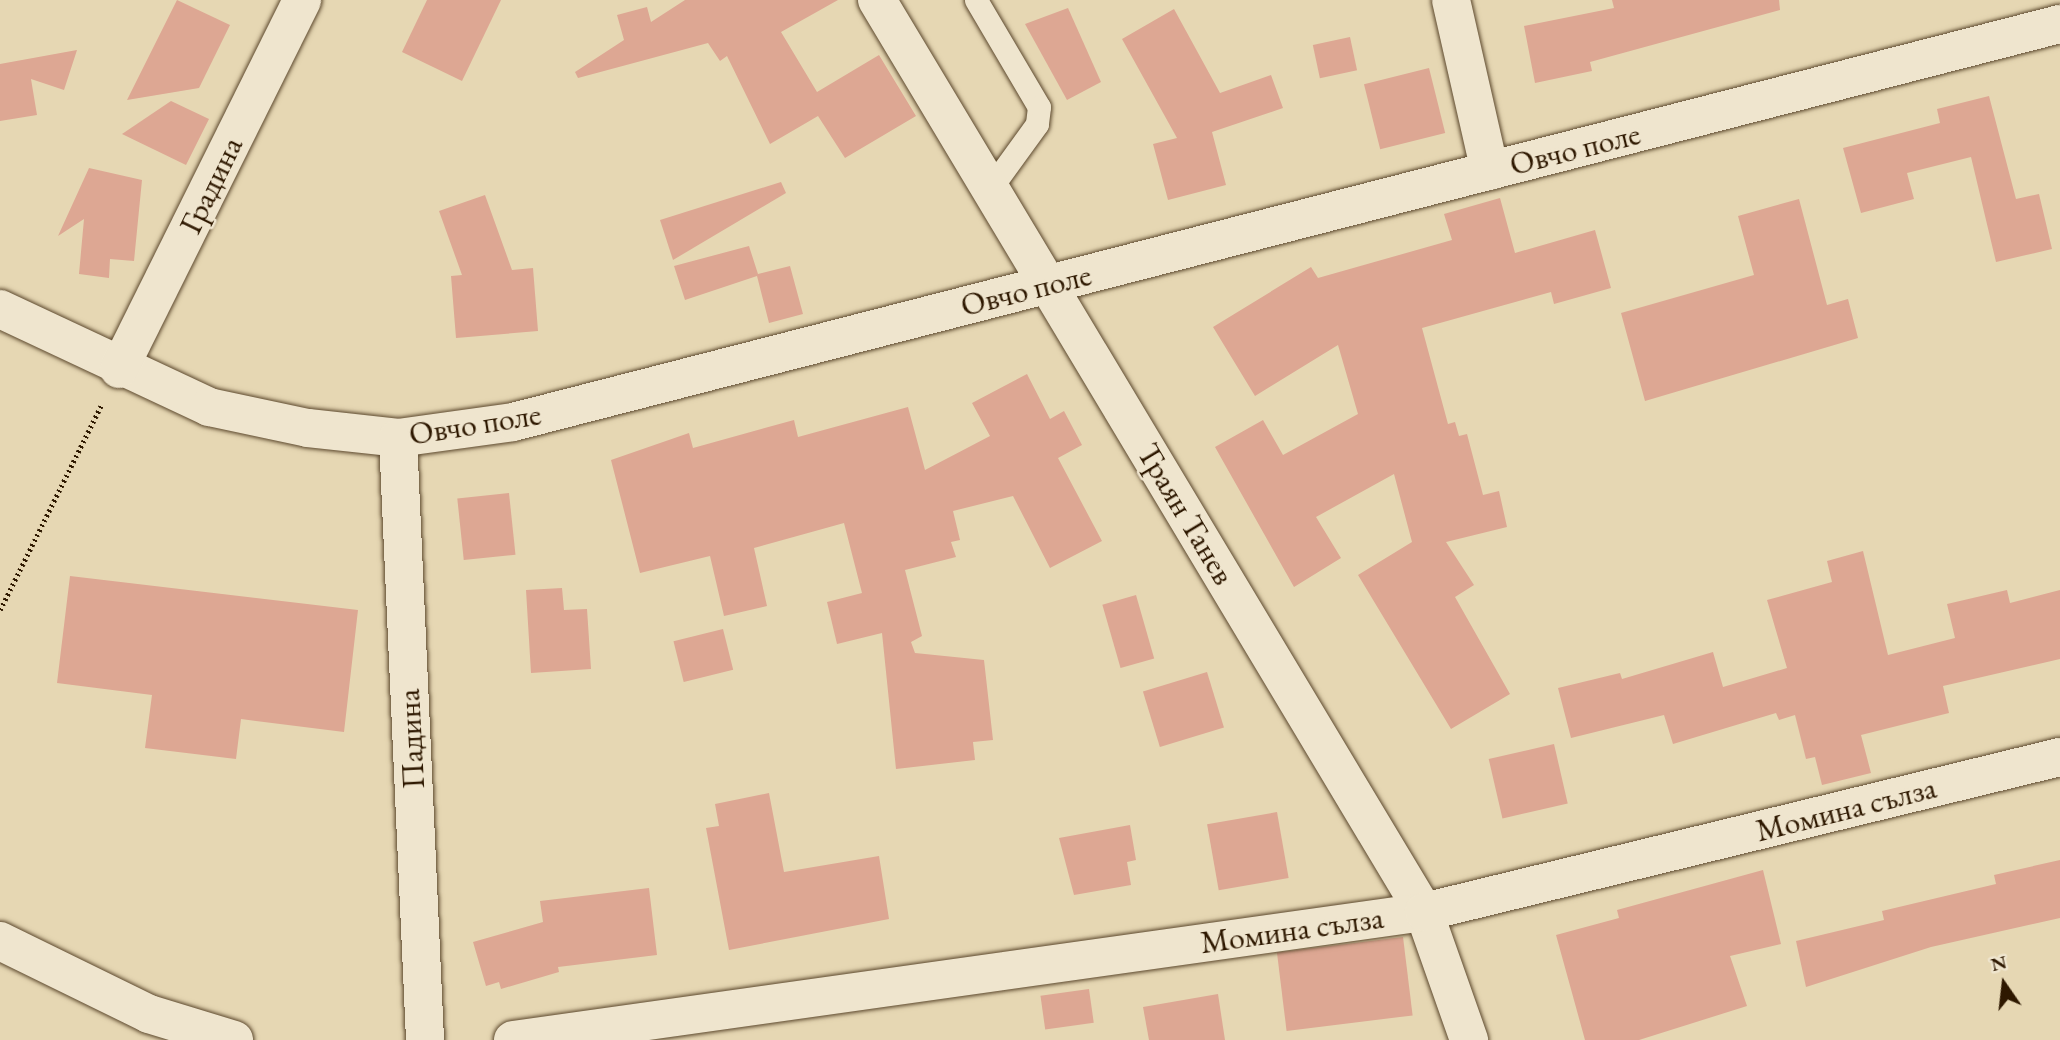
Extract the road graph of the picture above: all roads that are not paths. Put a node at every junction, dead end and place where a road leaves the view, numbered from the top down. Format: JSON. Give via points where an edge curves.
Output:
{"nodes":[{"id":1,"x":302,"y":0,"type":"edge"},
{"id":2,"x":877,"y":0,"type":"edge"},
{"id":3,"x":976,"y":0,"type":"edge"},
{"id":4,"x":1451,"y":0,"type":"edge"},
{"id":5,"x":2060,"y":24,"type":"edge"},
{"id":6,"x":1490,"y":171,"type":"junction"},
{"id":7,"x":989,"y":189,"type":"junction"},
{"id":8,"x":1048,"y":284,"type":"junction"},
{"id":9,"x":0,"y":309,"type":"edge"},
{"id":10,"x":120,"y":369,"type":"junction"},
{"id":11,"x":398,"y":438,"type":"junction"},
{"id":12,"x":2060,"y":757,"type":"edge"},
{"id":13,"x":1424,"y":912,"type":"junction"},
{"id":14,"x":0,"y":941,"type":"edge"},
{"id":15,"x":234,"y":1040,"type":"edge"},
{"id":16,"x":425,"y":1040,"type":"edge"},
{"id":17,"x":513,"y":1040,"type":"edge"},
{"id":18,"x":1468,"y":1040,"type":"edge"}],
"edges":[{"from":1,"to":10,"type":"street","name":"Градина"},
{"from":2,"to":7,"type":"street","name":"Траян Танев"},
{"from":3,"to":7,"type":"lane","via":[[1039,107],[1037,124]]},
{"from":4,"to":6,"type":"street"},
{"from":5,"to":6,"type":"street","name":"Овчо поле"},
{"from":6,"to":8,"type":"street","name":"Овчо поле"},
{"from":7,"to":8,"type":"street","name":"Траян Танев"},
{"from":8,"to":11,"type":"street","name":"Овчо поле","via":[[513,422]]},
{"from":8,"to":13,"type":"street","name":"Траян Танев"},
{"from":9,"to":10,"type":"street","name":"Овчо поле"},
{"from":10,"to":11,"type":"street","name":"Овчо поле","via":[[209,407],[308,428]]},
{"from":11,"to":16,"type":"street","name":"Падина"},
{"from":12,"to":13,"type":"street","name":"Момина сълза"},
{"from":13,"to":17,"type":"street","name":"Момина сълза"},
{"from":13,"to":18,"type":"street","name":"Траян Танев"},
{"from":14,"to":15,"type":"street","via":[[149,1014]]}]}
